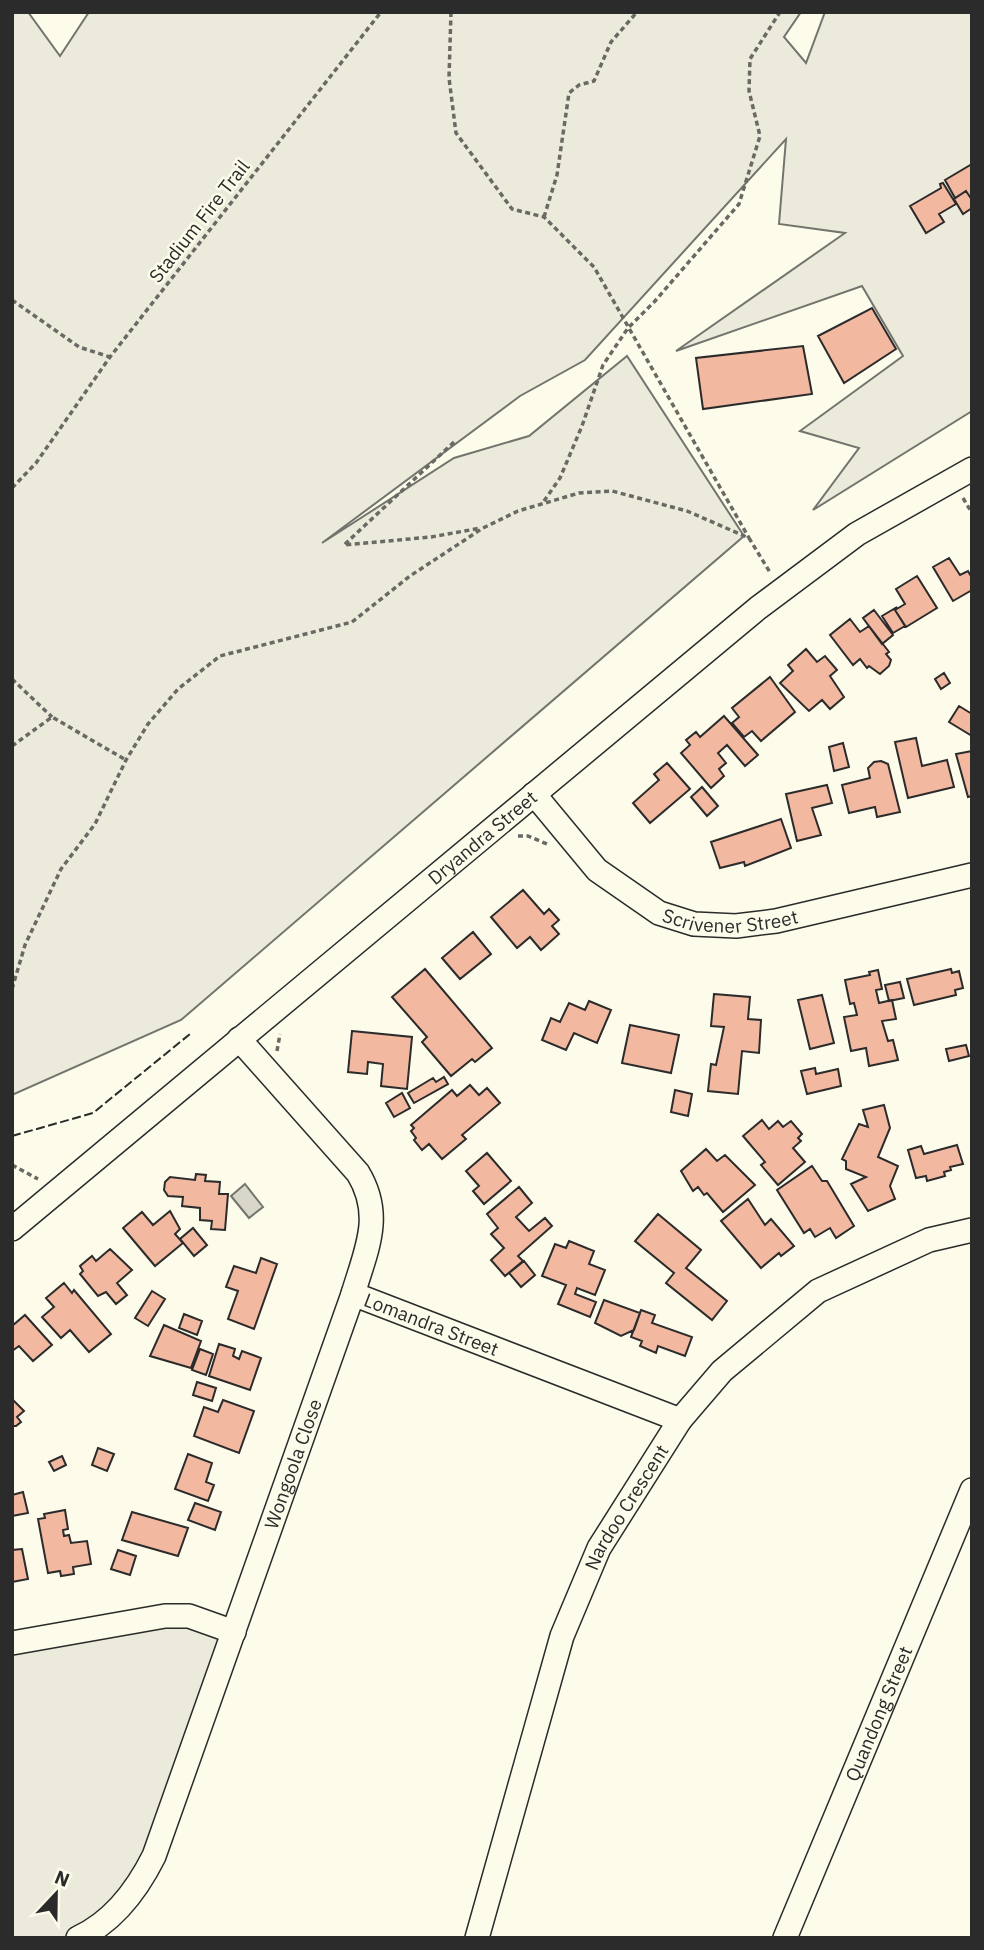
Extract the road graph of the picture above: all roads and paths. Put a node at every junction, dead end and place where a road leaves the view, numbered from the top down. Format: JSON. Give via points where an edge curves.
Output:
{"nodes":[{"id":1,"x":381,"y":12,"type":"edge"},
{"id":2,"x":451,"y":12,"type":"edge"},
{"id":3,"x":637,"y":12,"type":"edge"},
{"id":4,"x":780,"y":12,"type":"edge"},
{"id":5,"x":544,"y":217,"type":"junction"},
{"id":6,"x":12,"y":300,"type":"edge"},
{"id":7,"x":628,"y":328,"type":"junction"},
{"id":8,"x":110,"y":357,"type":"junction"},
{"id":9,"x":454,"y":442,"type":"dead end"},
{"id":10,"x":972,"y":469,"type":"edge"},
{"id":11,"x":12,"y":488,"type":"edge"},
{"id":12,"x":960,"y":494,"type":"dead end"},
{"id":13,"x":543,"y":503,"type":"junction"},
{"id":14,"x":972,"y":513,"type":"edge"},
{"id":15,"x":484,"y":528,"type":"junction"},
{"id":16,"x":749,"y":538,"type":"junction"},
{"id":17,"x":782,"y":590,"type":"junction"},
{"id":18,"x":12,"y":679,"type":"edge"},
{"id":19,"x":52,"y":717,"type":"junction"},
{"id":20,"x":12,"y":746,"type":"edge"},
{"id":21,"x":126,"y":760,"type":"junction"},
{"id":22,"x":534,"y":794,"type":"junction"},
{"id":23,"x":972,"y":875,"type":"edge"},
{"id":24,"x":12,"y":989,"type":"edge"},
{"id":25,"x":239,"y":1040,"type":"junction"},
{"id":26,"x":12,"y":1165,"type":"edge"},
{"id":27,"x":58,"y":1191,"type":"junction"},
{"id":28,"x":12,"y":1229,"type":"edge"},
{"id":29,"x":972,"y":1230,"type":"edge"},
{"id":30,"x":353,"y":1294,"type":"junction"},
{"id":31,"x":680,"y":1420,"type":"junction"},
{"id":32,"x":972,"y":1490,"type":"edge"},
{"id":33,"x":234,"y":1632,"type":"junction"},
{"id":34,"x":12,"y":1643,"type":"edge"},
{"id":35,"x":78,"y":1938,"type":"edge"},
{"id":36,"x":477,"y":1938,"type":"edge"},
{"id":37,"x":785,"y":1938,"type":"edge"}],
"edges":[{"from":1,"to":8,"type":"path","name":"Stadium Fire Trail"},
{"from":2,"to":5,"type":"path","via":[[449,78],[456,133],[512,209]]},
{"from":3,"to":5,"type":"path","via":[[611,42],[594,81],[569,93],[557,175]]},
{"from":4,"to":7,"type":"path","via":[[750,59],[749,91],[760,136],[739,204]]},
{"from":5,"to":7,"type":"path","via":[[594,267]]},
{"from":6,"to":8,"type":"path","via":[[79,347]]},
{"from":7,"to":13,"type":"path","via":[[604,365],[560,478]]},
{"from":7,"to":16,"type":"path"},
{"from":8,"to":11,"type":"path","name":"Stadium Fire Trail","via":[[36,463]]},
{"from":9,"to":15,"type":"path","via":[[344,545]]},
{"from":10,"to":17,"type":"street","name":"Dryandra Street","via":[[857,534]]},
{"from":12,"to":14,"type":"path"},
{"from":13,"to":15,"type":"path"},
{"from":13,"to":16,"type":"path","via":[[579,493],[612,491],[687,511]]},
{"from":15,"to":21,"type":"path","via":[[410,576],[352,622],[220,656],[178,688]]},
{"from":16,"to":17,"type":"path"},
{"from":17,"to":22,"type":"street","name":"Dryandra Street"},
{"from":18,"to":19,"type":"path"},
{"from":19,"to":20,"type":"path"},
{"from":19,"to":21,"type":"path"},
{"from":21,"to":24,"type":"path","via":[[95,824],[61,869],[25,945]]},
{"from":22,"to":23,"type":"street","name":"Scrivener Street","via":[[597,870],[659,913],[694,924],[736,926],[776,921]]},
{"from":22,"to":25,"type":"street","name":"Dryandra Street"},
{"from":25,"to":27,"type":"street","name":"Dryandra Street"},
{"from":25,"to":30,"type":"street","name":"Lomandra Street","via":[[358,1173],[370,1194],[373,1216]]},
{"from":26,"to":27,"type":"path"},
{"from":27,"to":28,"type":"street","name":"Dryandra Street"},
{"from":29,"to":31,"type":"street","name":"Nardoo Crescent","via":[[929,1240],[818,1291],[722,1371]]},
{"from":30,"to":31,"type":"street","name":"Lomandra Street"},
{"from":30,"to":33,"type":"street","name":"Wongoola Close"},
{"from":31,"to":36,"type":"street","name":"Nardoo Crescent","via":[[599,1548],[562,1636]]},
{"from":32,"to":37,"type":"street","name":"Quandong Street"},
{"from":33,"to":34,"type":"street","via":[[189,1616],[164,1616]]},
{"from":33,"to":35,"type":"street","name":"Wongoola Close","via":[[144,1877],[110,1917]]}]}
